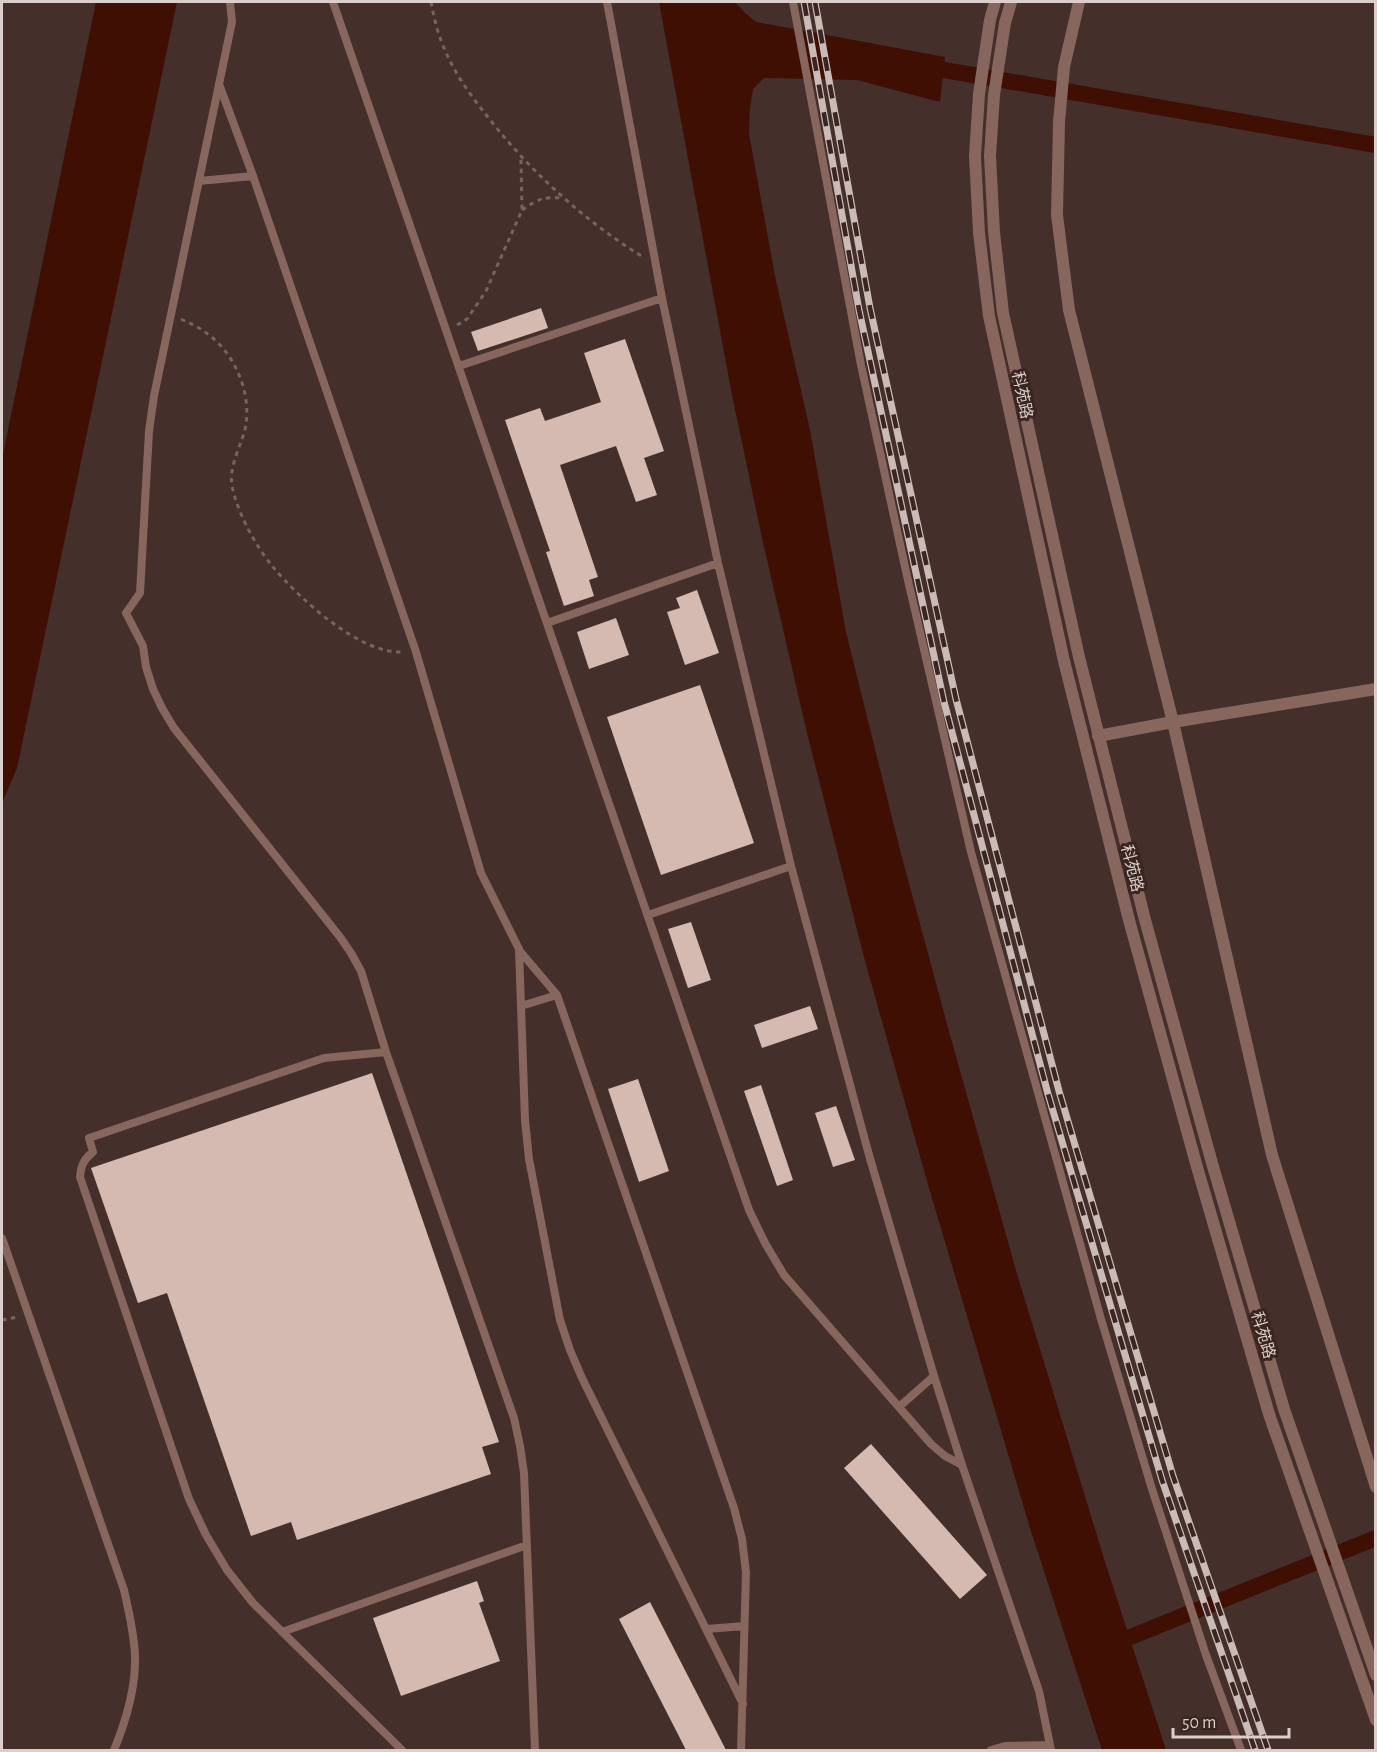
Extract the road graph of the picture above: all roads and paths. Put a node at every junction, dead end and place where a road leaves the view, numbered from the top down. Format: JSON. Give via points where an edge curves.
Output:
{"nodes":[{"id":1,"x":230,"y":2,"type":"edge"},
{"id":2,"x":333,"y":2,"type":"edge"},
{"id":3,"x":431,"y":2,"type":"edge"},
{"id":4,"x":607,"y":2,"type":"edge"},
{"id":5,"x":995,"y":2,"type":"edge"},
{"id":6,"x":1011,"y":2,"type":"edge"},
{"id":7,"x":1079,"y":2,"type":"edge"},
{"id":8,"x":794,"y":5,"type":"edge"},
{"id":9,"x":218,"y":84,"type":"junction"},
{"id":10,"x":521,"y":158,"type":"junction"},
{"id":11,"x":253,"y":176,"type":"junction"},
{"id":12,"x":199,"y":182,"type":"junction"},
{"id":13,"x":564,"y":198,"type":"junction"},
{"id":14,"x":522,"y":210,"type":"junction"},
{"id":15,"x":656,"y":265,"type":"junction"},
{"id":16,"x":662,"y":298,"type":"junction"},
{"id":17,"x":171,"y":315,"type":"junction"},
{"id":18,"x":446,"y":329,"type":"junction"},
{"id":19,"x":459,"y":366,"type":"junction"},
{"id":20,"x":718,"y":563,"type":"junction"},
{"id":21,"x":547,"y":623,"type":"junction"},
{"id":22,"x":416,"y":652,"type":"junction"},
{"id":23,"x":1376,"y":688,"type":"edge"},
{"id":24,"x":1173,"y":722,"type":"junction"},
{"id":25,"x":1098,"y":736,"type":"junction"},
{"id":26,"x":1084,"y":740,"type":"junction"},
{"id":27,"x":791,"y":866,"type":"junction"},
{"id":28,"x":648,"y":915,"type":"junction"},
{"id":29,"x":519,"y":949,"type":"junction"},
{"id":30,"x":557,"y":995,"type":"junction"},
{"id":31,"x":521,"y":1006,"type":"junction"},
{"id":32,"x":386,"y":1052,"type":"junction"},
{"id":33,"x":2,"y":1238,"type":"edge"},
{"id":34,"x":28,"y":1314,"type":"junction"},
{"id":35,"x":2,"y":1320,"type":"edge"},
{"id":36,"x":934,"y":1376,"type":"junction"},
{"id":37,"x":899,"y":1407,"type":"junction"},
{"id":38,"x":962,"y":1465,"type":"junction"},
{"id":39,"x":1376,"y":1488,"type":"edge"},
{"id":40,"x":527,"y":1545,"type":"junction"},
{"id":41,"x":744,"y":1626,"type":"junction"},
{"id":42,"x":707,"y":1629,"type":"junction"},
{"id":43,"x":282,"y":1632,"type":"junction"},
{"id":44,"x":1376,"y":1675,"type":"edge"},
{"id":45,"x":743,"y":1704,"type":"junction"},
{"id":46,"x":1376,"y":1720,"type":"edge"},
{"id":47,"x":1050,"y":1748,"type":"edge"},
{"id":48,"x":114,"y":1750,"type":"edge"},
{"id":49,"x":402,"y":1750,"type":"edge"},
{"id":50,"x":535,"y":1750,"type":"edge"},
{"id":51,"x":741,"y":1750,"type":"edge"},
{"id":52,"x":992,"y":1750,"type":"edge"},
{"id":53,"x":1241,"y":1750,"type":"edge"}],
"edges":[{"from":1,"to":9,"type":"lane","via":[[232,22]]},
{"from":2,"to":18,"type":"lane"},
{"from":3,"to":10,"type":"path","via":[[444,49],[456,73]]},
{"from":4,"to":15,"type":"lane"},
{"from":5,"to":26,"type":"street","name":"科苑路","via":[[979,94],[975,156],[988,316]]},
{"from":6,"to":25,"type":"street","name":"科苑路","via":[[994,95],[990,156],[994,232],[1004,314]]},
{"from":7,"to":24,"type":"street","via":[[1064,67],[1059,122],[1057,215],[1069,309]]},
{"from":8,"to":53,"type":"lane","via":[[861,365],[971,852],[1101,1319],[1181,1581]]},
{"from":9,"to":11,"type":"lane"},
{"from":9,"to":12,"type":"lane"},
{"from":10,"to":13,"type":"path"},
{"from":10,"to":14,"type":"path"},
{"from":11,"to":12,"type":"lane"},
{"from":11,"to":22,"type":"lane"},
{"from":12,"to":17,"type":"lane"},
{"from":13,"to":14,"type":"path","via":[[539,199]]},
{"from":13,"to":15,"type":"path","via":[[597,226]]},
{"from":14,"to":18,"type":"path","via":[[473,312],[462,323]]},
{"from":15,"to":16,"type":"lane"},
{"from":16,"to":19,"type":"lane"},
{"from":16,"to":20,"type":"lane"},
{"from":17,"to":22,"type":"path","via":[[209,334],[221,345],[242,385],[247,418],[233,464],[232,482],[252,535],[272,566],[313,607],[364,643],[396,653]]},
{"from":17,"to":32,"type":"lane","via":[[149,431],[140,593],[126,613],[143,646],[153,689],[174,728],[351,953]]},
{"from":18,"to":19,"type":"lane"},
{"from":19,"to":21,"type":"lane"},
{"from":20,"to":21,"type":"lane"},
{"from":20,"to":27,"type":"lane"},
{"from":21,"to":28,"type":"lane"},
{"from":22,"to":29,"type":"lane","via":[[481,873]]},
{"from":23,"to":24,"type":"street"},
{"from":24,"to":25,"type":"street"},
{"from":24,"to":39,"type":"street","via":[[1272,1155]]},
{"from":25,"to":26,"type":"street"},
{"from":25,"to":44,"type":"street","name":"科苑路","via":[[1212,1163],[1284,1409]]},
{"from":26,"to":46,"type":"street","name":"科苑路","via":[[1129,920],[1269,1414]]},
{"from":27,"to":28,"type":"lane"},
{"from":27,"to":36,"type":"lane"},
{"from":28,"to":37,"type":"lane","via":[[765,1244],[784,1275]]},
{"from":29,"to":30,"type":"lane"},
{"from":29,"to":31,"type":"lane"},
{"from":30,"to":31,"type":"lane"},
{"from":30,"to":41,"type":"lane","via":[[734,1508],[746,1572]]},
{"from":31,"to":42,"type":"lane","via":[[529,1159],[560,1320],[582,1378]]},
{"from":32,"to":40,"type":"lane","via":[[514,1418],[524,1473]]},
{"from":32,"to":43,"type":"lane","via":[[324,1058],[89,1138],[93,1152],[81,1167],[80,1177],[189,1499],[227,1570]]},
{"from":33,"to":34,"type":"lane"},
{"from":34,"to":35,"type":"path"},
{"from":34,"to":48,"type":"lane","via":[[124,1590],[132,1624],[133,1684],[128,1713]]},
{"from":36,"to":37,"type":"lane"},
{"from":36,"to":38,"type":"lane"},
{"from":37,"to":38,"type":"lane","via":[[931,1444]]},
{"from":38,"to":47,"type":"lane","via":[[1039,1691]]},
{"from":40,"to":43,"type":"lane"},
{"from":40,"to":50,"type":"lane"},
{"from":41,"to":42,"type":"lane"},
{"from":41,"to":45,"type":"lane"},
{"from":42,"to":45,"type":"lane"},
{"from":43,"to":49,"type":"lane"},
{"from":45,"to":51,"type":"lane"},
{"from":47,"to":52,"type":"lane","via":[[1005,1746]]}]}
